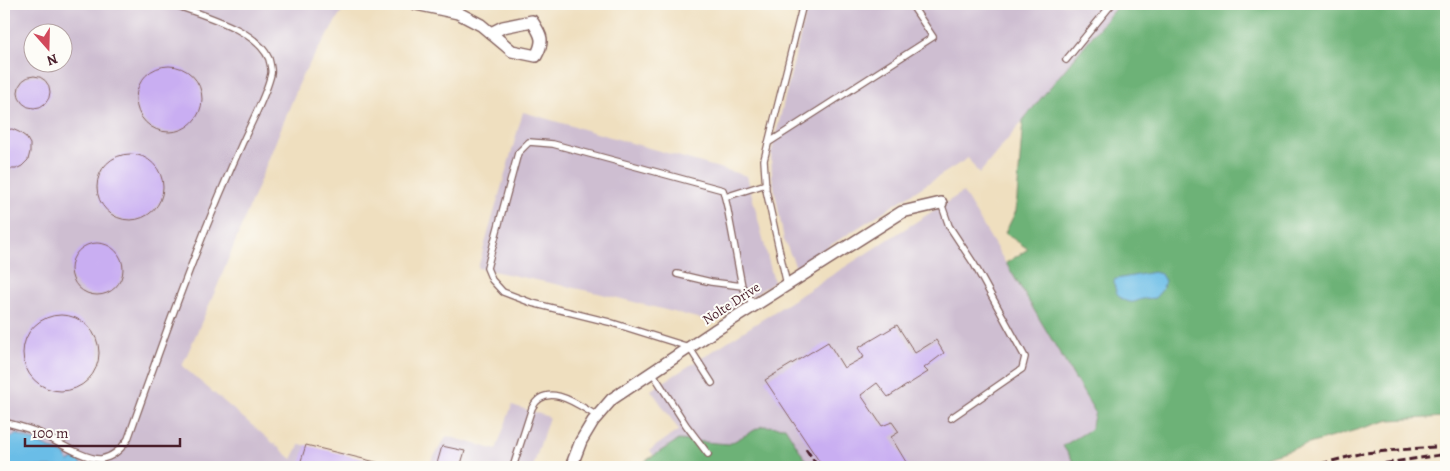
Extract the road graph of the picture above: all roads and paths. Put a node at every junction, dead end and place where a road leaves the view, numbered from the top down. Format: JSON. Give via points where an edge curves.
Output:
{"nodes":[{"id":1,"x":173,"y":4,"type":"edge"},
{"id":2,"x":416,"y":4,"type":"edge"},
{"id":3,"x":803,"y":4,"type":"edge"},
{"id":4,"x":911,"y":4,"type":"edge"},
{"id":5,"x":1112,"y":4,"type":"edge"},
{"id":6,"x":491,"y":33,"type":"dead end"},
{"id":7,"x":1066,"y":60,"type":"dead end"},
{"id":8,"x":768,"y":143,"type":"junction"},
{"id":9,"x":766,"y":184,"type":"junction"},
{"id":10,"x":725,"y":197,"type":"junction"},
{"id":11,"x":941,"y":204,"type":"joint"},
{"id":12,"x":677,"y":274,"type":"dead end"},
{"id":13,"x":787,"y":284,"type":"junction"},
{"id":14,"x":742,"y":286,"type":"junction"},
{"id":15,"x":754,"y":306,"type":"junction"},
{"id":16,"x":689,"y":348,"type":"junction"},
{"id":17,"x":652,"y":372,"type":"junction"},
{"id":18,"x":712,"y":383,"type":"dead end"},
{"id":19,"x":597,"y":416,"type":"junction"},
{"id":20,"x":951,"y":418,"type":"dead end"},
{"id":21,"x":4,"y":422,"type":"edge"},
{"id":22,"x":708,"y":454,"type":"dead end"},
{"id":23,"x":513,"y":467,"type":"edge"},
{"id":24,"x":572,"y":467,"type":"edge"}],
"edges":[{"from":1,"to":21,"type":"lane","via":[[240,30],[260,44],[269,59],[272,73],[167,328],[128,438],[120,450],[100,459],[37,432]]},
{"from":2,"to":6,"type":"street","via":[[458,13]]},
{"from":3,"to":8,"type":"lane"},
{"from":4,"to":8,"type":"lane","via":[[933,37]]},
{"from":5,"to":7,"type":"lane"},
{"from":8,"to":9,"type":"lane","via":[[764,160]]},
{"from":9,"to":10,"type":"lane"},
{"from":9,"to":13,"type":"lane"},
{"from":10,"to":14,"type":"lane"},
{"from":10,"to":16,"type":"lane","via":[[723,190],[553,144],[529,142],[518,153],[487,268],[503,292]]},
{"from":11,"to":13,"type":"street","name":"Nolte Drive","via":[[902,212]]},
{"from":11,"to":20,"type":"lane","via":[[949,226],[974,264],[1025,357],[1022,369]]},
{"from":12,"to":14,"type":"lane"},
{"from":13,"to":15,"type":"street","name":"Nolte Drive"},
{"from":14,"to":15,"type":"lane"},
{"from":15,"to":16,"type":"street","name":"Nolte Drive"},
{"from":16,"to":17,"type":"street","name":"Nolte Drive"},
{"from":16,"to":18,"type":"lane"},
{"from":17,"to":19,"type":"street","name":"Nolte Drive","via":[[612,399]]},
{"from":17,"to":22,"type":"lane"},
{"from":19,"to":23,"type":"lane","via":[[564,398],[541,396],[532,408]]},
{"from":19,"to":24,"type":"street","name":"Nolte Drive","via":[[581,441]]}]}
